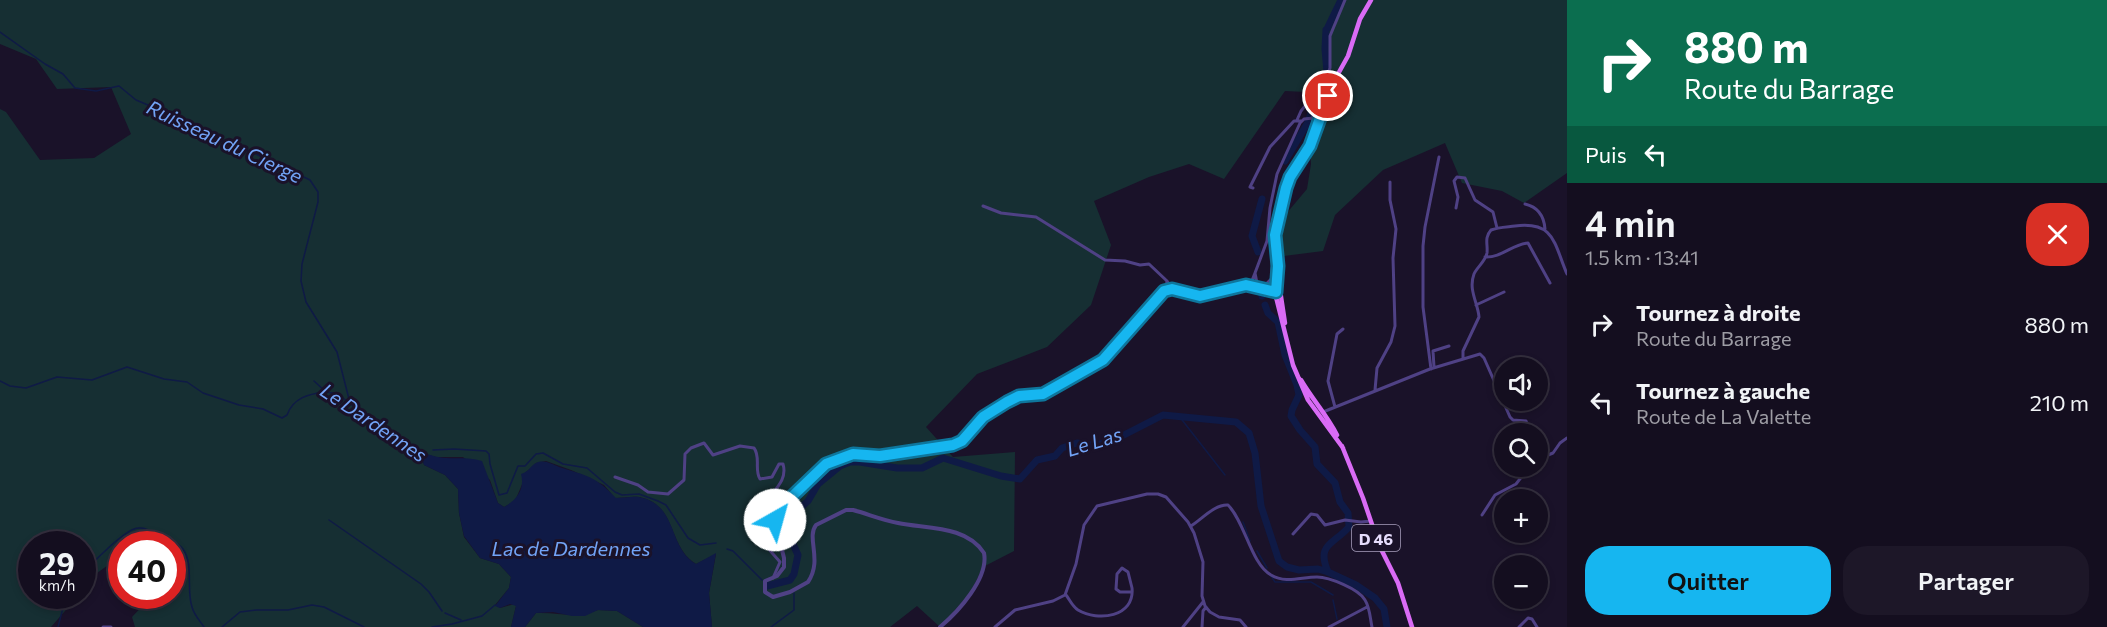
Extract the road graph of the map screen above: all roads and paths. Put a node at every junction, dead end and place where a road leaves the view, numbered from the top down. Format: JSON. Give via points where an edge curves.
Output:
{"nodes":[{"id":1,"x":1345,"y":0,"type":"edge"},
{"id":2,"x":1371,"y":0,"type":"edge"},
{"id":3,"x":1319,"y":94,"type":"junction"},
{"id":4,"x":1310,"y":118,"type":"junction"},
{"id":5,"x":1299,"y":121,"type":"junction"},
{"id":6,"x":1314,"y":135,"type":"junction"},
{"id":7,"x":1439,"y":157,"type":"dead end"},
{"id":8,"x":1390,"y":182,"type":"dead end"},
{"id":9,"x":1253,"y":188,"type":"dead end"},
{"id":10,"x":1525,"y":204,"type":"dead end"},
{"id":11,"x":983,"y":206,"type":"dead end"},
{"id":12,"x":1456,"y":208,"type":"dead end"},
{"id":13,"x":1497,"y":228,"type":"junction"},
{"id":14,"x":1545,"y":229,"type":"junction"},
{"id":15,"x":1275,"y":235,"type":"junction"},
{"id":16,"x":1274,"y":253,"type":"junction"},
{"id":17,"x":1485,"y":257,"type":"junction"},
{"id":18,"x":1278,"y":266,"type":"junction"},
{"id":19,"x":1566,"y":268,"type":"edge"},
{"id":20,"x":1255,"y":273,"type":"junction"},
{"id":21,"x":1567,"y":274,"type":"edge"},
{"id":22,"x":1167,"y":281,"type":"junction"},
{"id":23,"x":1550,"y":283,"type":"dead end"},
{"id":24,"x":1251,"y":284,"type":"junction"},
{"id":25,"x":1264,"y":285,"type":"junction"},
{"id":26,"x":1257,"y":286,"type":"junction"},
{"id":27,"x":1172,"y":289,"type":"junction"},
{"id":28,"x":1276,"y":290,"type":"junction"},
{"id":29,"x":1166,"y":291,"type":"junction"},
{"id":30,"x":1504,"y":292,"type":"dead end"},
{"id":31,"x":1280,"y":305,"type":"junction"},
{"id":32,"x":1476,"y":305,"type":"junction"},
{"id":33,"x":1343,"y":329,"type":"dead end"},
{"id":34,"x":1449,"y":346,"type":"dead end"},
{"id":35,"x":1463,"y":359,"type":"junction"},
{"id":36,"x":1433,"y":368,"type":"junction"},
{"id":37,"x":1295,"y":370,"type":"junction"},
{"id":38,"x":1375,"y":390,"type":"junction"},
{"id":39,"x":1335,"y":407,"type":"junction"},
{"id":40,"x":1324,"y":416,"type":"junction"},
{"id":41,"x":1527,"y":423,"type":"edge"},
{"id":42,"x":1567,"y":438,"type":"edge"},
{"id":43,"x":1548,"y":455,"type":"edge"},
{"id":44,"x":615,"y":477,"type":"dead end"},
{"id":45,"x":1521,"y":477,"type":"edge"},
{"id":46,"x":1482,"y":515,"type":"dead end"},
{"id":47,"x":1371,"y":521,"type":"junction"},
{"id":48,"x":1191,"y":527,"type":"junction"},
{"id":49,"x":1293,"y":534,"type":"dead end"},
{"id":50,"x":773,"y":578,"type":"junction"},
{"id":51,"x":1132,"y":592,"type":"junction"},
{"id":52,"x":1065,"y":594,"type":"junction"},
{"id":53,"x":1203,"y":602,"type":"junction"},
{"id":54,"x":1206,"y":607,"type":"junction"},
{"id":55,"x":1368,"y":607,"type":"junction"},
{"id":56,"x":103,"y":627,"type":"edge"},
{"id":57,"x":111,"y":627,"type":"edge"},
{"id":58,"x":940,"y":627,"type":"edge"},
{"id":59,"x":995,"y":627,"type":"edge"},
{"id":60,"x":1183,"y":627,"type":"edge"},
{"id":61,"x":1202,"y":627,"type":"edge"},
{"id":62,"x":1246,"y":627,"type":"edge"},
{"id":63,"x":1329,"y":627,"type":"edge"},
{"id":64,"x":1372,"y":627,"type":"edge"},
{"id":65,"x":1412,"y":627,"type":"edge"},
{"id":66,"x":1520,"y":627,"type":"edge"},
{"id":67,"x":1537,"y":627,"type":"edge"}],
"edges":[{"from":1,"to":3,"type":"street","via":[[1331,32],[1330,68]]},
{"from":2,"to":6,"type":"main road","number":"D 46"},
{"from":3,"to":4,"type":"street"},
{"from":3,"to":5,"type":"street","via":[[1301,111]]},
{"from":4,"to":5,"type":"street"},
{"from":4,"to":6,"type":"street"},
{"from":5,"to":9,"type":"street","via":[[1293,122],[1270,147],[1250,187]]},
{"from":5,"to":20,"type":"street","via":[[1277,174],[1269,208],[1268,236]]},
{"from":6,"to":15,"type":"main road","number":"D 46","via":[[1290,177]]},
{"from":7,"to":36,"type":"street","via":[[1423,246],[1423,307]]},
{"from":8,"to":38,"type":"street","via":[[1396,229],[1395,326],[1377,368]]},
{"from":10,"to":14,"type":"street","via":[[1540,213]]},
{"from":11,"to":22,"type":"street","via":[[1001,213],[1036,217],[1105,260],[1149,264]]},
{"from":12,"to":13,"type":"street","via":[[1454,182],[1463,177],[1475,200],[1493,212]]},
{"from":13,"to":14,"type":"street","via":[[1530,224]]},
{"from":13,"to":17,"type":"street","via":[[1487,234]]},
{"from":14,"to":19,"type":"street"},
{"from":15,"to":16,"type":"main road","number":"D 46"},
{"from":15,"to":18,"type":"main road","number":"D 46"},
{"from":16,"to":25,"type":"street","via":[[1272,279]]},
{"from":16,"to":28,"type":"main road","number":"D 46"},
{"from":17,"to":23,"type":"street","via":[[1528,243]]},
{"from":17,"to":32,"type":"street","via":[[1473,278]]},
{"from":18,"to":28,"type":"street"},
{"from":18,"to":31,"type":"main road","number":"D 46"},
{"from":19,"to":21,"type":"street"},
{"from":20,"to":24,"type":"street"},
{"from":20,"to":26,"type":"street"},
{"from":22,"to":27,"type":"street"},
{"from":22,"to":29,"type":"street"},
{"from":24,"to":26,"type":"street"},
{"from":24,"to":27,"type":"street","via":[[1240,282],[1202,291]]},
{"from":25,"to":26,"type":"street"},
{"from":25,"to":28,"type":"street"},
{"from":26,"to":28,"type":"street"},
{"from":27,"to":29,"type":"street"},
{"from":28,"to":31,"type":"main road","number":"D 46"},
{"from":29,"to":50,"type":"street","via":[[1103,360],[1043,394],[1019,396],[1007,402],[982,418],[959,442],[883,456],[853,454],[824,465],[776,513],[784,565]]},
{"from":30,"to":32,"type":"street"},
{"from":31,"to":37,"type":"main road","number":"D 46"},
{"from":32,"to":35,"type":"street","via":[[1479,319]]},
{"from":33,"to":39,"type":"street","via":[[1336,334],[1328,381]]},
{"from":34,"to":36,"type":"street","via":[[1433,351]]},
{"from":35,"to":36,"type":"street"},
{"from":35,"to":41,"type":"street","via":[[1482,355],[1510,417]]},
{"from":36,"to":38,"type":"street"},
{"from":37,"to":40,"type":"main road","number":"D 46"},
{"from":37,"to":40,"type":"main road","number":"D 46","via":[[1306,397]]},
{"from":38,"to":39,"type":"street"},
{"from":39,"to":40,"type":"street"},
{"from":40,"to":47,"type":"main road","number":"D 46","via":[[1343,448]]},
{"from":42,"to":43,"type":"street"},
{"from":44,"to":50,"type":"street","via":[[648,492],[668,494],[684,480],[685,454],[704,443],[713,455],[740,446],[754,448],[760,479],[772,477],[779,464],[783,464],[782,481],[766,500],[759,520],[761,537],[780,562]]},
{"from":45,"to":46,"type":"street","via":[[1495,495]]},
{"from":47,"to":49,"type":"street","via":[[1347,520],[1325,525],[1311,514]]},
{"from":47,"to":65,"type":"main road","number":"D 46"},
{"from":48,"to":52,"type":"street","via":[[1160,495],[1147,494],[1100,505],[1084,525]]},
{"from":48,"to":53,"type":"street","via":[[1203,562]]},
{"from":48,"to":55,"type":"street","via":[[1212,511],[1228,505],[1270,574],[1289,580],[1328,578],[1359,593]]},
{"from":50,"to":58,"type":"street","via":[[764,584],[770,596],[807,583],[815,563],[813,529],[844,511],[956,534],[972,540],[983,551],[984,568],[958,610]]},
{"from":51,"to":51,"type":"street","via":[[1116,589],[1120,569],[1128,572]]},
{"from":51,"to":52,"type":"street","via":[[1123,611],[1101,616],[1077,609]]},
{"from":52,"to":59,"type":"street","via":[[1012,612]]},
{"from":53,"to":54,"type":"street"},
{"from":53,"to":60,"type":"street"},
{"from":54,"to":61,"type":"street"},
{"from":54,"to":62,"type":"street","via":[[1216,616],[1240,620]]},
{"from":55,"to":63,"type":"street"},
{"from":55,"to":64,"type":"street"},
{"from":56,"to":57,"type":"street"},
{"from":66,"to":67,"type":"street","via":[[1528,618]]}]}
